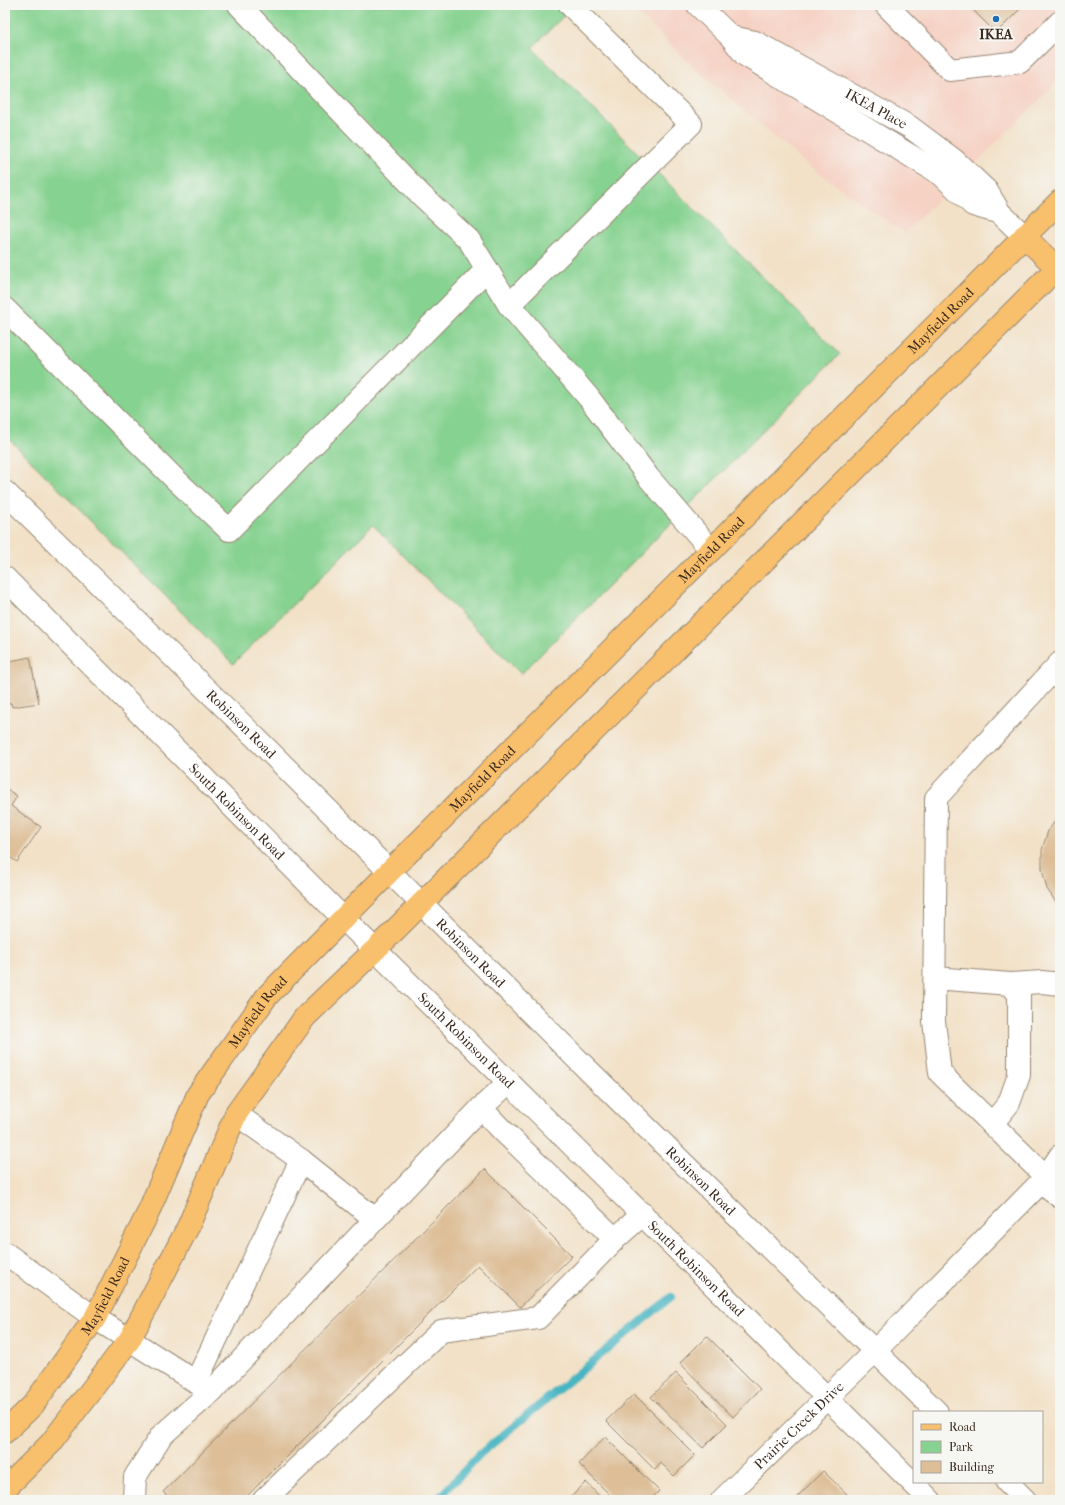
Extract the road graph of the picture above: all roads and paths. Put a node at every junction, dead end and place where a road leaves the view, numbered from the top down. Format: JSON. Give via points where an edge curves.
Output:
{"nodes":[{"id":1,"x":239,"y":5,"type":"edge"},
{"id":2,"x":570,"y":5,"type":"edge"},
{"id":3,"x":698,"y":5,"type":"edge"},
{"id":4,"x":886,"y":5,"type":"edge"},
{"id":5,"x":1060,"y":22,"type":"edge"},
{"id":6,"x":1060,"y":201,"type":"edge"},
{"id":7,"x":1024,"y":236,"type":"junction"},
{"id":8,"x":1059,"y":268,"type":"edge"},
{"id":9,"x":487,"y":269,"type":"junction"},
{"id":10,"x":509,"y":305,"type":"junction"},
{"id":11,"x":5,"y":310,"type":"edge"},
{"id":12,"x":5,"y":492,"type":"edge"},
{"id":13,"x":711,"y":550,"type":"junction"},
{"id":14,"x":5,"y":578,"type":"edge"},
{"id":15,"x":1060,"y":663,"type":"edge"},
{"id":16,"x":390,"y":871,"type":"junction"},
{"id":17,"x":422,"y":903,"type":"junction"},
{"id":18,"x":344,"y":918,"type":"junction"},
{"id":19,"x":375,"y":950,"type":"junction"},
{"id":20,"x":935,"y":978,"type":"junction"},
{"id":21,"x":1010,"y":984,"type":"junction"},
{"id":22,"x":1060,"y":984,"type":"edge"},
{"id":23,"x":509,"y":1082,"type":"junction"},
{"id":24,"x":481,"y":1108,"type":"junction"},
{"id":25,"x":236,"y":1114,"type":"junction"},
{"id":26,"x":992,"y":1124,"type":"junction"},
{"id":27,"x":1060,"y":1156,"type":"edge"},
{"id":28,"x":301,"y":1160,"type":"junction"},
{"id":29,"x":1043,"y":1180,"type":"junction"},
{"id":30,"x":1060,"y":1197,"type":"edge"},
{"id":31,"x":643,"y":1214,"type":"junction"},
{"id":32,"x":375,"y":1219,"type":"junction"},
{"id":33,"x":615,"y":1239,"type":"junction"},
{"id":34,"x":5,"y":1254,"type":"edge"},
{"id":35,"x":95,"y":1318,"type":"junction"},
{"id":36,"x":130,"y":1339,"type":"junction"},
{"id":37,"x":875,"y":1351,"type":"junction"},
{"id":38,"x":204,"y":1386,"type":"junction"},
{"id":39,"x":828,"y":1397,"type":"junction"},
{"id":40,"x":936,"y":1411,"type":"edge"},
{"id":41,"x":5,"y":1432,"type":"edge"},
{"id":42,"x":913,"y":1483,"type":"edge"},
{"id":43,"x":913,"y":1483,"type":"edge"},
{"id":44,"x":1008,"y":1483,"type":"edge"},
{"id":45,"x":5,"y":1489,"type":"edge"},
{"id":46,"x":134,"y":1500,"type":"edge"},
{"id":47,"x":264,"y":1500,"type":"edge"},
{"id":48,"x":722,"y":1500,"type":"edge"},
{"id":49,"x":930,"y":1500,"type":"edge"},
{"id":50,"x":1025,"y":1500,"type":"edge"}],
"edges":[{"from":1,"to":9,"type":"street","via":[[421,195],[469,240]]},
{"from":2,"to":10,"type":"street","via":[[691,124]]},
{"from":3,"to":7,"type":"street","name":"IKEA Place","via":[[730,37],[755,42],[910,127],[954,160],[987,191],[1000,213]]},
{"from":4,"to":5,"type":"street","via":[[950,70],[1020,62]]},
{"from":6,"to":7,"type":"main road","name":"Mayfield Road"},
{"from":7,"to":8,"type":"main road"},
{"from":7,"to":13,"type":"main road","name":"Mayfield Road"},
{"from":8,"to":17,"type":"main road"},
{"from":9,"to":10,"type":"street"},
{"from":9,"to":11,"type":"street","via":[[229,530]]},
{"from":10,"to":13,"type":"street","via":[[589,398],[649,478]]},
{"from":12,"to":16,"type":"street","name":"Robinson Road"},
{"from":13,"to":16,"type":"main road","name":"Mayfield Road"},
{"from":14,"to":18,"type":"street","name":"South Robinson Road"},
{"from":15,"to":20,"type":"street","via":[[936,798]]},
{"from":16,"to":17,"type":"street","name":"Robinson Road"},
{"from":16,"to":18,"type":"main road","name":"Mayfield Road"},
{"from":17,"to":19,"type":"main road"},
{"from":17,"to":37,"type":"street","name":"Robinson Road"},
{"from":18,"to":19,"type":"street","name":"South Robinson Road"},
{"from":18,"to":35,"type":"main road","name":"Mayfield Road","via":[[267,996],[198,1094],[147,1215]]},
{"from":19,"to":23,"type":"street","name":"South Robinson Road"},
{"from":19,"to":25,"type":"main road","via":[[305,1017]]},
{"from":20,"to":21,"type":"street"},
{"from":20,"to":26,"type":"street","via":[[934,1020],[940,1073]]},
{"from":21,"to":22,"type":"street"},
{"from":21,"to":26,"type":"street","via":[[1019,994],[1019,1075],[1009,1102]]},
{"from":23,"to":24,"type":"street"},
{"from":23,"to":31,"type":"street","name":"South Robinson Road"},
{"from":24,"to":32,"type":"street"},
{"from":24,"to":33,"type":"street"},
{"from":25,"to":28,"type":"street"},
{"from":25,"to":36,"type":"main road","via":[[188,1227]]},
{"from":26,"to":29,"type":"street"},
{"from":27,"to":29,"type":"street","name":"Prairie Creek Drive"},
{"from":28,"to":32,"type":"street"},
{"from":28,"to":38,"type":"street"},
{"from":29,"to":30,"type":"street"},
{"from":29,"to":37,"type":"street","name":"Prairie Creek Drive"},
{"from":31,"to":33,"type":"street"},
{"from":31,"to":39,"type":"street","name":"South Robinson Road"},
{"from":32,"to":38,"type":"street"},
{"from":33,"to":47,"type":"street","via":[[538,1318],[442,1331]]},
{"from":34,"to":35,"type":"street"},
{"from":35,"to":36,"type":"street"},
{"from":35,"to":41,"type":"main road","name":"Mayfield Road","via":[[33,1404]]},
{"from":36,"to":38,"type":"street"},
{"from":36,"to":45,"type":"main road","via":[[51,1443]]},
{"from":37,"to":39,"type":"street","name":"Prairie Creek Drive"},
{"from":37,"to":40,"type":"street","name":"Robinson Road"},
{"from":38,"to":46,"type":"street","via":[[161,1436],[135,1477]]},
{"from":39,"to":42,"type":"street","name":"South Robinson Road"},
{"from":39,"to":48,"type":"street","name":"Prairie Creek Drive"},
{"from":43,"to":49,"type":"street","name":"South Robinson Road"},
{"from":44,"to":50,"type":"street"}]}
